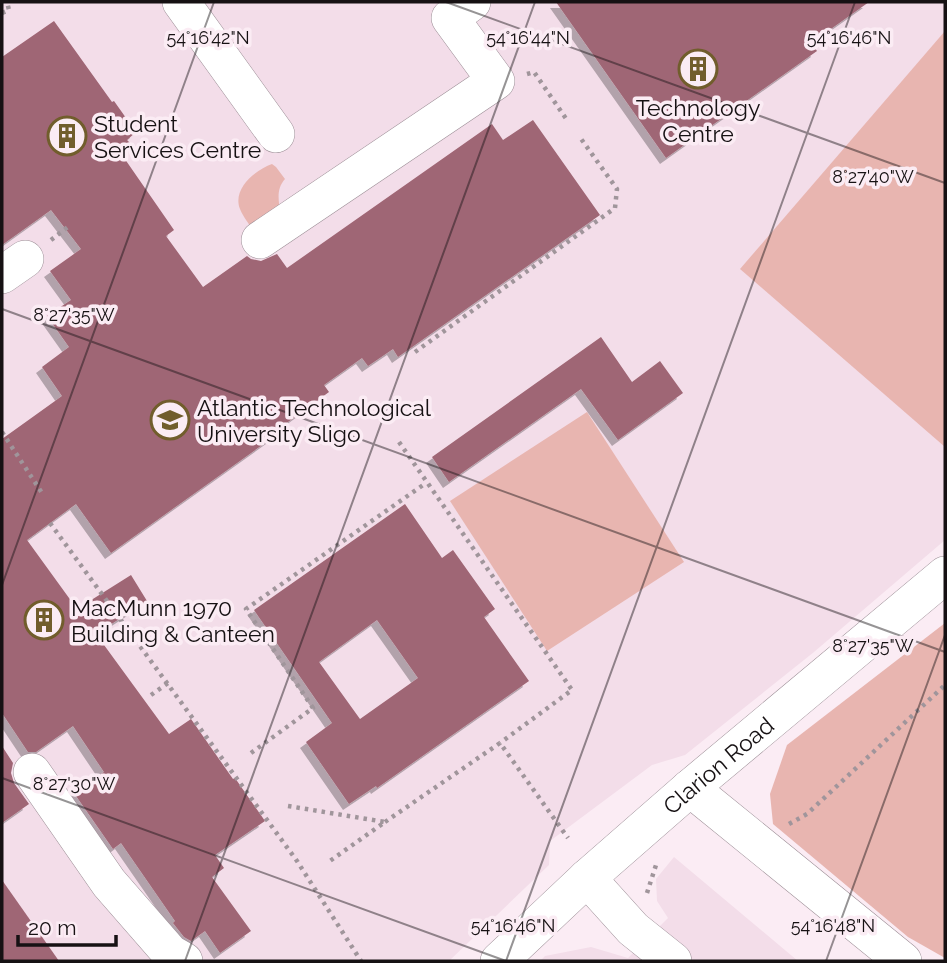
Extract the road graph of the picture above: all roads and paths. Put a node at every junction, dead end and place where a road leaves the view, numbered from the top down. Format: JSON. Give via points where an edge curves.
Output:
{"nodes":[{"id":1,"x":7,"y":2,"type":"edge"},
{"id":2,"x":181,"y":2,"type":"edge"},
{"id":3,"x":472,"y":2,"type":"edge"},
{"id":4,"x":2,"y":13,"type":"edge"},
{"id":5,"x":496,"y":81,"type":"junction"},
{"id":6,"x":567,"y":120,"type":"dead end"},
{"id":7,"x":276,"y":134,"type":"dead end"},
{"id":8,"x":579,"y":136,"type":"dead end"},
{"id":9,"x":69,"y":226,"type":"dead end"},
{"id":10,"x":60,"y":233,"type":"dead end"},
{"id":11,"x":260,"y":240,"type":"dead end"},
{"id":12,"x":415,"y":352,"type":"dead end"},
{"id":13,"x":2,"y":432,"type":"edge"},
{"id":14,"x":399,"y":442,"type":"dead end"},
{"id":15,"x":426,"y":483,"type":"junction"},
{"id":16,"x":41,"y":493,"type":"dead end"},
{"id":17,"x":50,"y":523,"type":"dead end"},
{"id":18,"x":945,"y":575,"type":"edge"},
{"id":19,"x":168,"y":683,"type":"junction"},
{"id":20,"x":945,"y":685,"type":"edge"},
{"id":21,"x":151,"y":695,"type":"dead end"},
{"id":22,"x":500,"y":743,"type":"junction"},
{"id":23,"x":251,"y":753,"type":"dead end"},
{"id":24,"x":32,"y":772,"type":"dead end"},
{"id":25,"x":690,"y":788,"type":"junction"},
{"id":26,"x":288,"y":806,"type":"dead end"},
{"id":27,"x":385,"y":822,"type":"junction"},
{"id":28,"x":568,"y":838,"type":"dead end"},
{"id":29,"x":757,"y":842,"type":"junction"},
{"id":30,"x":656,"y":862,"type":"dead end"},
{"id":31,"x":327,"y":863,"type":"dead end"},
{"id":32,"x":587,"y":878,"type":"junction"},
{"id":33,"x":645,"y":898,"type":"dead end"},
{"id":34,"x":184,"y":961,"type":"edge"},
{"id":35,"x":361,"y":961,"type":"edge"},
{"id":36,"x":499,"y":961,"type":"edge"},
{"id":37,"x":673,"y":961,"type":"edge"},
{"id":38,"x":903,"y":961,"type":"edge"}],
"edges":[{"from":1,"to":4,"type":"path","via":[[9,10]]},
{"from":2,"to":7,"type":"street"},
{"from":3,"to":5,"type":"street","via":[[450,18]]},
{"from":5,"to":6,"type":"path","via":[[534,72]]},
{"from":5,"to":11,"type":"street"},
{"from":8,"to":12,"type":"path","via":[[617,189],[615,208]]},
{"from":9,"to":10,"type":"path"},
{"from":13,"to":16,"type":"path"},
{"from":14,"to":15,"type":"path"},
{"from":15,"to":22,"type":"path","via":[[572,690]]},
{"from":15,"to":23,"type":"path","via":[[246,609],[313,708]]},
{"from":17,"to":19,"type":"path"},
{"from":18,"to":25,"type":"street","name":"Clarion Road"},
{"from":19,"to":21,"type":"path"},
{"from":19,"to":35,"type":"path","via":[[297,860]]},
{"from":20,"to":29,"type":"path","via":[[807,814]]},
{"from":22,"to":27,"type":"path"},
{"from":22,"to":28,"type":"path"},
{"from":24,"to":34,"type":"street","via":[[109,883],[170,953]]},
{"from":25,"to":29,"type":"street"},
{"from":25,"to":32,"type":"street","name":"Clarion Road"},
{"from":26,"to":27,"type":"path"},
{"from":27,"to":31,"type":"path"},
{"from":29,"to":38,"type":"street"},
{"from":30,"to":33,"type":"path"},
{"from":32,"to":36,"type":"street","name":"Clarion Road"},
{"from":32,"to":37,"type":"street","via":[[633,929]]}]}
